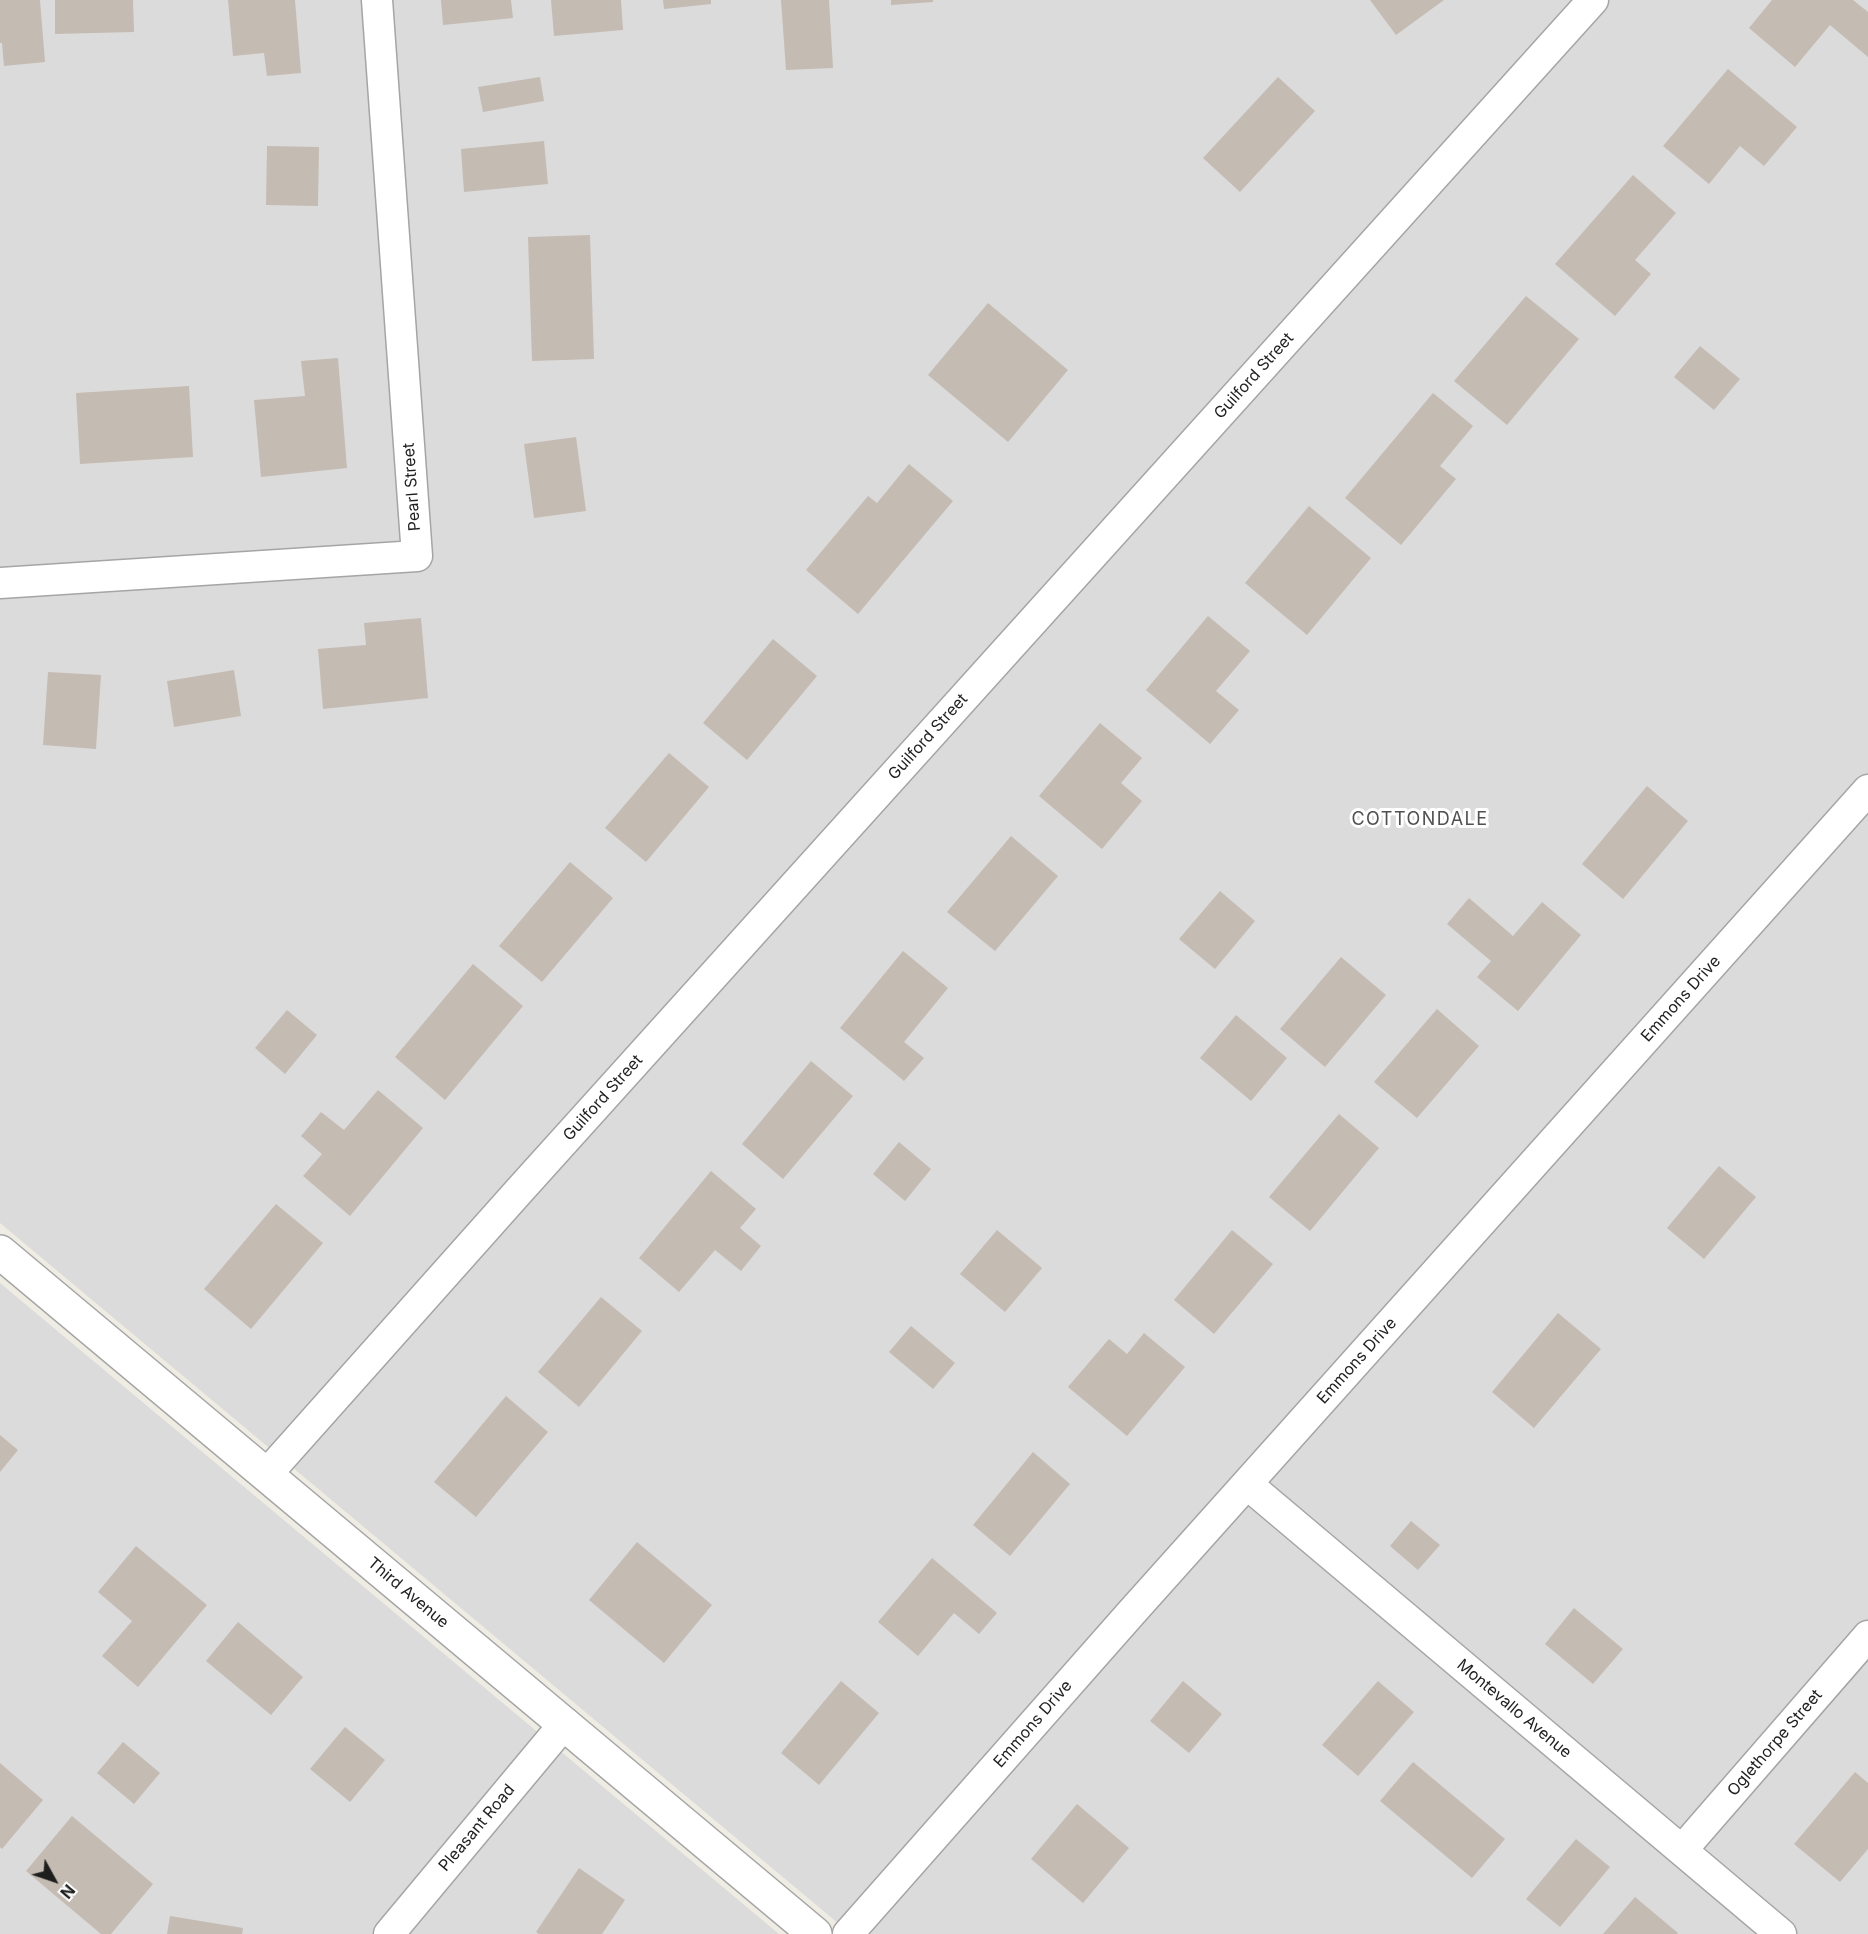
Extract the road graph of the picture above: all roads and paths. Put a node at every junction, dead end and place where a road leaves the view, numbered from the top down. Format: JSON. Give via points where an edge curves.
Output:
{"nodes":[{"id":1,"x":377,"y":0,"type":"edge"},
{"id":2,"x":1593,"y":0,"type":"edge"},
{"id":3,"x":0,"y":583,"type":"edge"},
{"id":4,"x":1868,"y":790,"type":"edge"},
{"id":5,"x":0,"y":1252,"type":"edge"},
{"id":6,"x":266,"y":1475,"type":"junction"},
{"id":7,"x":1247,"y":1484,"type":"junction"},
{"id":8,"x":1868,"y":1636,"type":"edge"},
{"id":9,"x":565,"y":1723,"type":"junction"},
{"id":10,"x":1682,"y":1851,"type":"junction"},
{"id":11,"x":389,"y":1934,"type":"edge"},
{"id":12,"x":815,"y":1934,"type":"edge"},
{"id":13,"x":848,"y":1934,"type":"edge"},
{"id":14,"x":1781,"y":1934,"type":"edge"}],
"edges":[{"from":1,"to":3,"type":"street","name":"Pearl Street","via":[[417,556]]},
{"from":2,"to":6,"type":"street","name":"Guilford Street"},
{"from":4,"to":7,"type":"street","name":"Emmons Drive"},
{"from":5,"to":6,"type":"street","name":"Third Avenue"},
{"from":6,"to":9,"type":"street","name":"Third Avenue"},
{"from":7,"to":10,"type":"street","name":"Montevallo Avenue"},
{"from":7,"to":13,"type":"street","name":"Emmons Drive"},
{"from":8,"to":10,"type":"street","name":"Oglethorpe Street"},
{"from":9,"to":11,"type":"street","name":"Pleasant Road"},
{"from":9,"to":12,"type":"street","name":"Third Avenue"},
{"from":10,"to":14,"type":"street","name":"Montevallo Avenue"}]}
